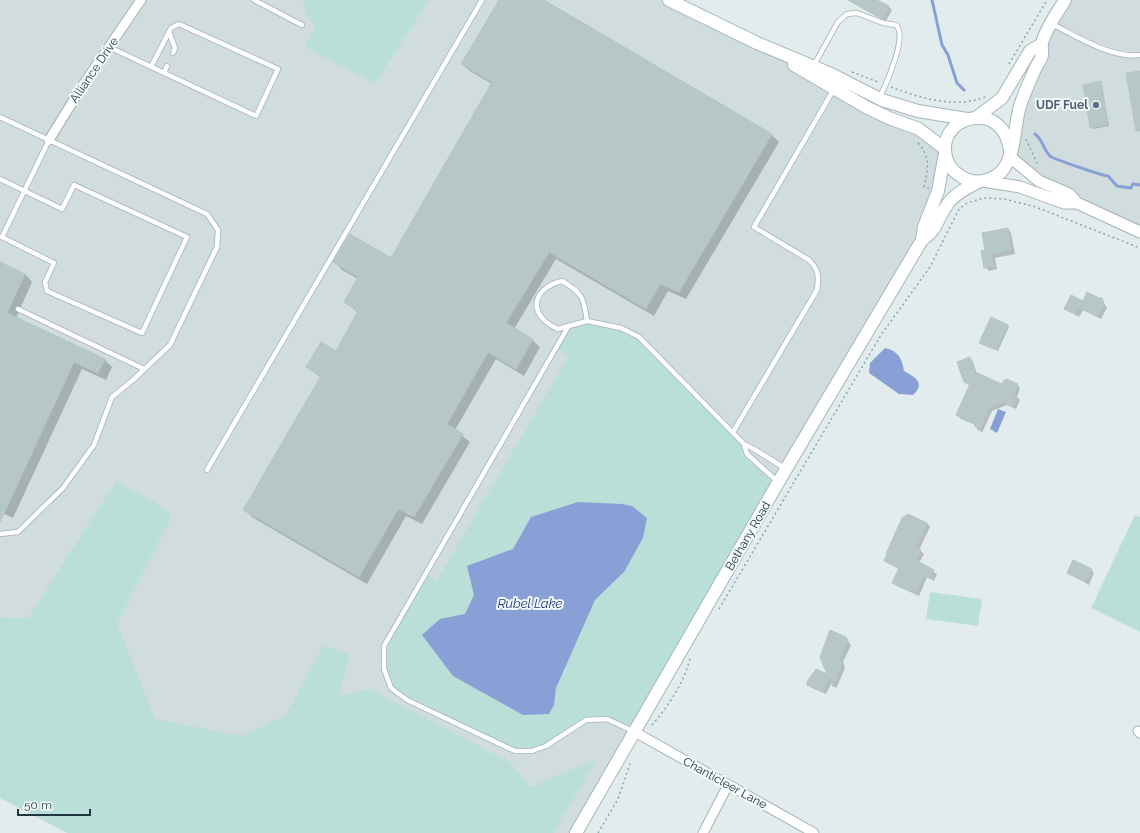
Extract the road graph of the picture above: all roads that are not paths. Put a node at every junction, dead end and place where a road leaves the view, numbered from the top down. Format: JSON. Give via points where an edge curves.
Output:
{"nodes":[{"id":1,"x":141,"y":0,"type":"edge"},
{"id":2,"x":254,"y":0,"type":"edge"},
{"id":3,"x":482,"y":0,"type":"edge"},
{"id":4,"x":669,"y":0,"type":"edge"},
{"id":5,"x":1065,"y":0,"type":"edge"},
{"id":6,"x":1052,"y":24,"type":"junction"},
{"id":7,"x":302,"y":25,"type":"dead end"},
{"id":8,"x":169,"y":32,"type":"junction"},
{"id":9,"x":757,"y":43,"type":"junction"},
{"id":10,"x":1042,"y":44,"type":"junction"},
{"id":11,"x":109,"y":47,"type":"junction"},
{"id":12,"x":173,"y":53,"type":"dead end"},
{"id":13,"x":1140,"y":56,"type":"edge"},
{"id":14,"x":167,"y":66,"type":"dead end"},
{"id":15,"x":813,"y":66,"type":"junction"},
{"id":16,"x":151,"y":67,"type":"junction"},
{"id":17,"x":164,"y":73,"type":"junction"},
{"id":18,"x":837,"y":83,"type":"junction"},
{"id":19,"x":880,"y":99,"type":"junction"},
{"id":20,"x":0,"y":117,"type":"edge"},
{"id":21,"x":972,"y":118,"type":"junction"},
{"id":22,"x":49,"y":140,"type":"junction"},
{"id":23,"x":945,"y":151,"type":"junction"},
{"id":24,"x":1009,"y":154,"type":"junction"},
{"id":25,"x":0,"y":179,"type":"edge"},
{"id":26,"x":980,"y":181,"type":"junction"},
{"id":27,"x":24,"y":190,"type":"junction"},
{"id":28,"x":1077,"y":203,"type":"junction"},
{"id":29,"x":1140,"y":232,"type":"edge"},
{"id":30,"x":1,"y":237,"type":"edge"},
{"id":31,"x":922,"y":240,"type":"junction"},
{"id":32,"x":18,"y":309,"type":"dead end"},
{"id":33,"x":587,"y":321,"type":"junction"},
{"id":34,"x":568,"y":327,"type":"junction"},
{"id":35,"x":144,"y":369,"type":"junction"},
{"id":36,"x":733,"y":432,"type":"junction"},
{"id":37,"x":744,"y":444,"type":"junction"},
{"id":38,"x":786,"y":469,"type":"junction"},
{"id":39,"x":207,"y":470,"type":"dead end"},
{"id":40,"x":778,"y":483,"type":"junction"},
{"id":41,"x":0,"y":534,"type":"edge"},
{"id":42,"x":635,"y":732,"type":"junction"},
{"id":43,"x":728,"y":785,"type":"junction"},
{"id":44,"x":576,"y":833,"type":"edge"},
{"id":45,"x":703,"y":833,"type":"edge"},
{"id":46,"x":814,"y":833,"type":"edge"}],
"edges":[{"from":1,"to":11,"type":"street","name":"Alliance Drive"},
{"from":2,"to":7,"type":"lane"},
{"from":3,"to":39,"type":"lane"},
{"from":4,"to":9,"type":"main road"},
{"from":5,"to":6,"type":"main road"},
{"from":6,"to":10,"type":"main road"},
{"from":6,"to":13,"type":"lane","via":[[1106,49]]},
{"from":8,"to":12,"type":"lane","via":[[176,48]]},
{"from":8,"to":16,"type":"lane"},
{"from":8,"to":17,"type":"lane","via":[[179,24],[278,68],[256,116]]},
{"from":9,"to":15,"type":"main road"},
{"from":9,"to":18,"type":"main road"},
{"from":10,"to":21,"type":"main road","via":[[1030,52],[1002,98]]},
{"from":10,"to":24,"type":"main road","via":[[1042,56],[1019,108],[1015,139]]},
{"from":11,"to":16,"type":"lane"},
{"from":11,"to":22,"type":"street","name":"Alliance Drive"},
{"from":14,"to":17,"type":"lane"},
{"from":15,"to":18,"type":"main road"},
{"from":15,"to":19,"type":"lane","via":[[838,22],[847,14],[858,13],[898,27],[898,50]]},
{"from":16,"to":17,"type":"lane"},
{"from":18,"to":19,"type":"main road"},
{"from":18,"to":23,"type":"main road","via":[[877,113],[919,128]]},
{"from":18,"to":36,"type":"lane","via":[[754,227],[810,260],[816,267],[819,278],[817,290]]},
{"from":19,"to":21,"type":"main road","via":[[918,111]]},
{"from":20,"to":22,"type":"lane"},
{"from":21,"to":23,"type":"main road","via":[[958,124],[950,132]]},
{"from":21,"to":24,"type":"main road","via":[[988,119],[1001,128],[1009,141]]},
{"from":22,"to":27,"type":"lane"},
{"from":22,"to":35,"type":"lane","via":[[207,214],[218,230],[217,247],[170,346]]},
{"from":23,"to":26,"type":"main road","via":[[954,172],[963,178]]},
{"from":23,"to":31,"type":"main road","name":"Bethany Road","via":[[938,191],[924,227]]},
{"from":24,"to":26,"type":"main road","via":[[1001,171],[993,178]]},
{"from":24,"to":28,"type":"street","via":[[1039,181],[1068,194]]},
{"from":25,"to":27,"type":"lane"},
{"from":26,"to":28,"type":"street","via":[[1020,187],[1064,202]]},
{"from":26,"to":31,"type":"main road","name":"Bethany Road","via":[[951,200],[933,232]]},
{"from":27,"to":30,"type":"lane"},
{"from":27,"to":30,"type":"lane","via":[[62,209],[74,185],[187,237],[142,333],[47,291],[45,282],[54,263]]},
{"from":28,"to":29,"type":"street"},
{"from":31,"to":38,"type":"main road","name":"Bethany Road"},
{"from":32,"to":35,"type":"lane"},
{"from":33,"to":34,"type":"lane"},
{"from":33,"to":34,"type":"lane","via":[[583,298],[574,287],[562,281],[551,284],[542,291],[537,302],[538,314],[547,324],[558,329]]},
{"from":33,"to":36,"type":"lane","via":[[621,328],[639,337]]},
{"from":34,"to":42,"type":"lane","via":[[384,646],[384,669],[391,688],[407,700],[515,751],[532,751],[546,746],[586,720],[607,719]]},
{"from":35,"to":41,"type":"lane","via":[[112,396],[94,445],[64,488],[18,532]]},
{"from":36,"to":37,"type":"lane"},
{"from":37,"to":38,"type":"lane"},
{"from":37,"to":40,"type":"lane","via":[[747,454]]},
{"from":38,"to":40,"type":"main road","name":"Bethany Road"},
{"from":40,"to":42,"type":"main road","name":"Bethany Road"},
{"from":42,"to":43,"type":"street","name":"Chanticleer Lane"},
{"from":42,"to":44,"type":"main road","name":"Bethany Road"},
{"from":43,"to":45,"type":"street"},
{"from":43,"to":46,"type":"street","name":"Chanticleer Lane"}]}
